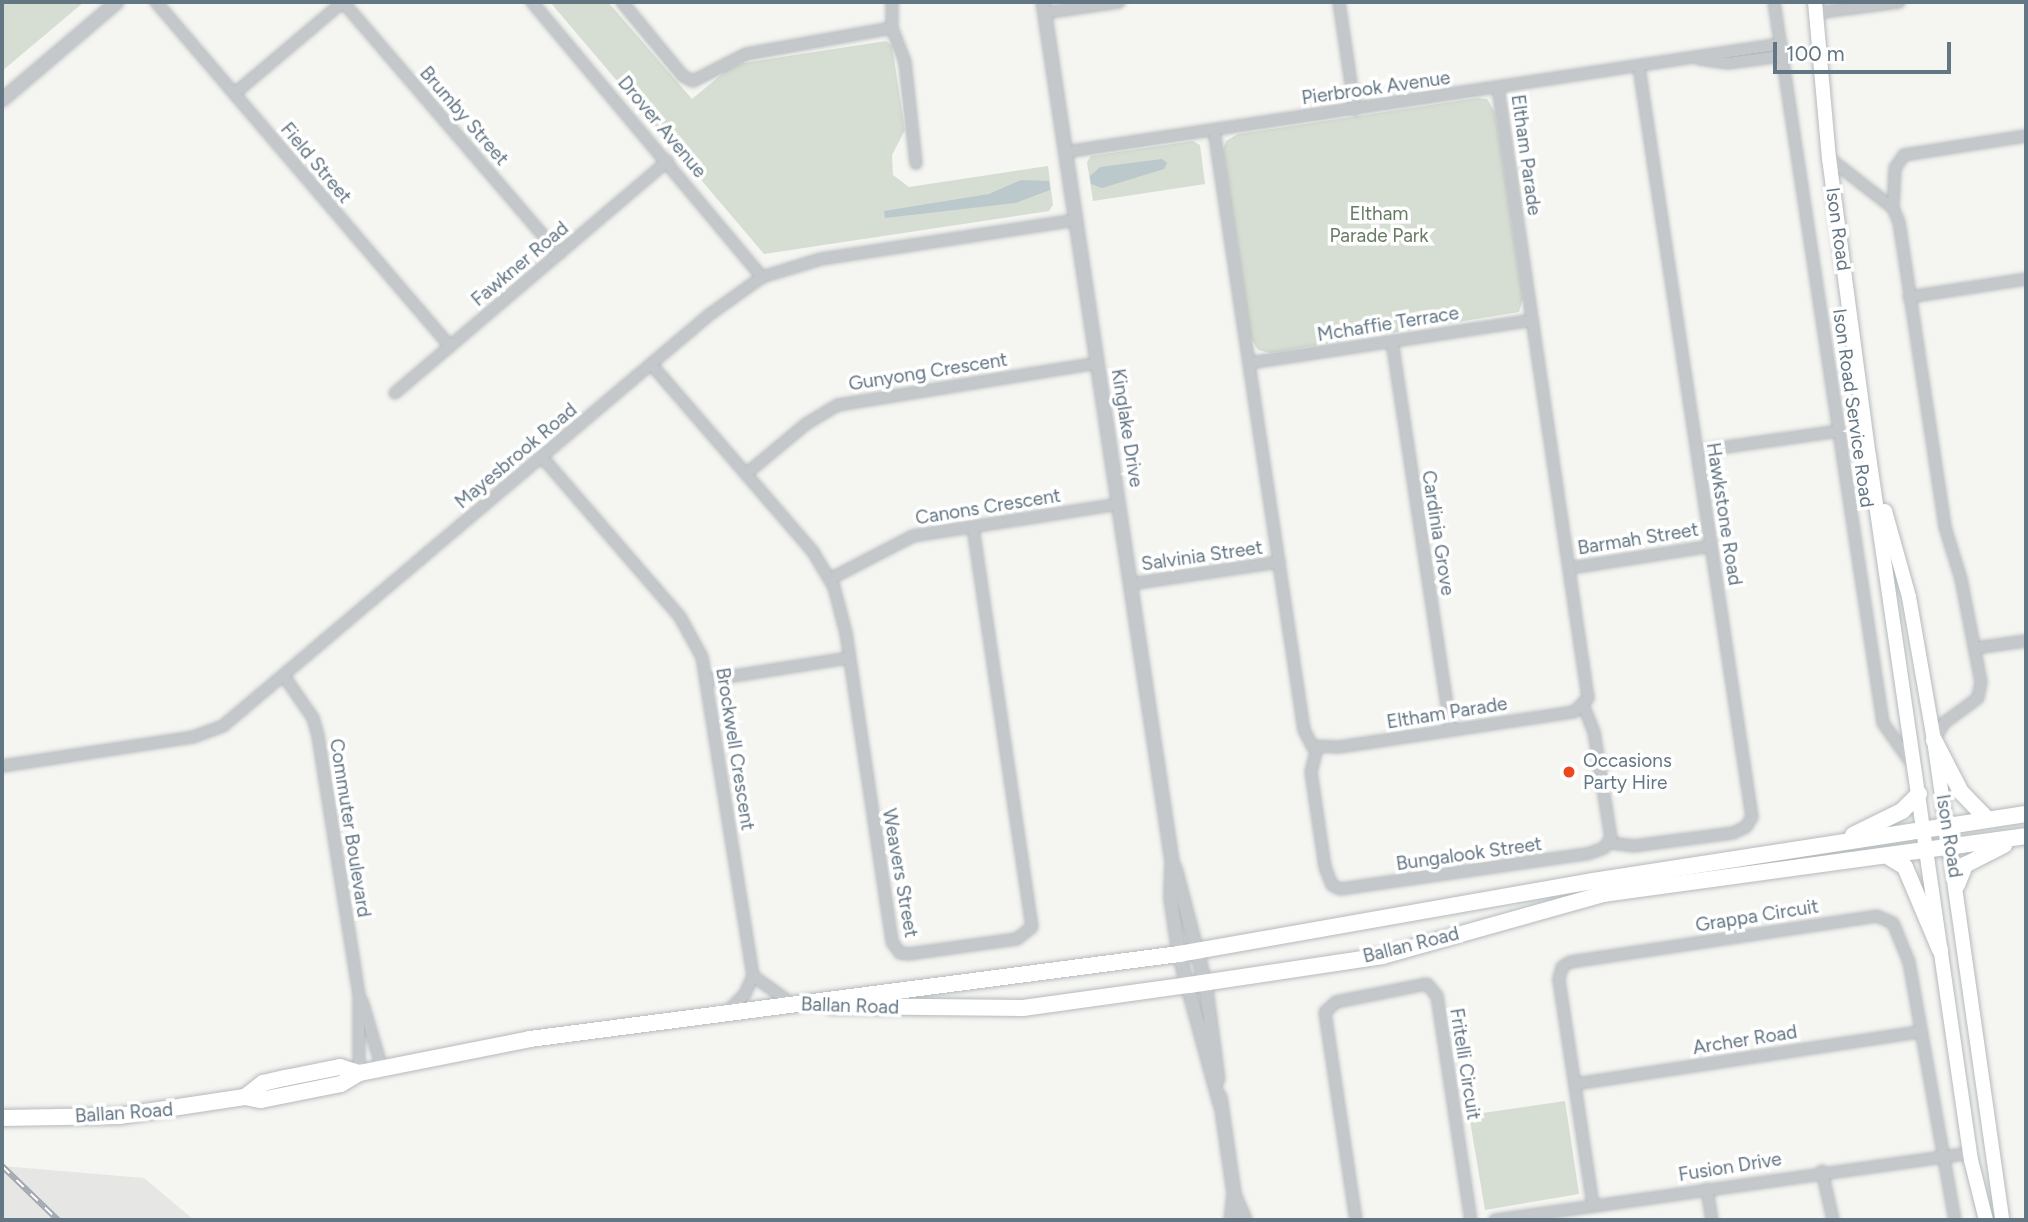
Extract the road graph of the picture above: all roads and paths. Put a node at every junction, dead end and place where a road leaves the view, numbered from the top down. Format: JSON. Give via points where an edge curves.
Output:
{"nodes":[{"id":1,"x":117,"y":2,"type":"edge"},
{"id":2,"x":156,"y":2,"type":"edge"},
{"id":3,"x":343,"y":2,"type":"edge"},
{"id":4,"x":532,"y":2,"type":"edge"},
{"id":5,"x":622,"y":2,"type":"edge"},
{"id":6,"x":892,"y":2,"type":"edge"},
{"id":7,"x":1119,"y":2,"type":"edge"},
{"id":8,"x":1339,"y":2,"type":"edge"},
{"id":9,"x":1774,"y":2,"type":"edge"},
{"id":10,"x":1899,"y":2,"type":"edge"},
{"id":11,"x":1043,"y":7,"type":"edge"},
{"id":12,"x":1815,"y":7,"type":"edge"},
{"id":13,"x":892,"y":28,"type":"junction"},
{"id":14,"x":1781,"y":44,"type":"junction"},
{"id":15,"x":1782,"y":56,"type":"junction"},
{"id":16,"x":1692,"y":58,"type":"junction"},
{"id":17,"x":1639,"y":67,"type":"junction"},
{"id":18,"x":1498,"y":88,"type":"junction"},
{"id":19,"x":234,"y":93,"type":"junction"},
{"id":20,"x":2,"y":100,"type":"edge"},
{"id":21,"x":1355,"y":110,"type":"junction"},
{"id":22,"x":1214,"y":130,"type":"junction"},
{"id":23,"x":2026,"y":136,"type":"edge"},
{"id":24,"x":1065,"y":152,"type":"junction"},
{"id":25,"x":1829,"y":158,"type":"junction"},
{"id":26,"x":668,"y":161,"type":"junction"},
{"id":27,"x":916,"y":163,"type":"dead end"},
{"id":28,"x":1893,"y":208,"type":"junction"},
{"id":29,"x":1076,"y":220,"type":"junction"},
{"id":30,"x":559,"y":254,"type":"junction"},
{"id":31,"x":762,"y":277,"type":"junction"},
{"id":32,"x":2026,"y":279,"type":"edge"},
{"id":33,"x":1909,"y":297,"type":"junction"},
{"id":34,"x":1532,"y":320,"type":"junction"},
{"id":35,"x":1392,"y":341,"type":"junction"},
{"id":36,"x":450,"y":346,"type":"junction"},
{"id":37,"x":1097,"y":363,"type":"junction"},
{"id":38,"x":1250,"y":363,"type":"junction"},
{"id":39,"x":652,"y":364,"type":"junction"},
{"id":40,"x":395,"y":393,"type":"dead end"},
{"id":41,"x":1840,"y":430,"type":"junction"},
{"id":42,"x":1697,"y":451,"type":"junction"},
{"id":43,"x":1869,"y":456,"type":"junction"},
{"id":44,"x":542,"y":457,"type":"junction"},
{"id":45,"x":746,"y":474,"type":"junction"},
{"id":46,"x":1119,"y":504,"type":"junction"},
{"id":47,"x":973,"y":527,"type":"junction"},
{"id":48,"x":1711,"y":546,"type":"junction"},
{"id":49,"x":1279,"y":562,"type":"junction"},
{"id":50,"x":1571,"y":568,"type":"junction"},
{"id":51,"x":830,"y":579,"type":"junction"},
{"id":52,"x":1130,"y":584,"type":"junction"},
{"id":53,"x":2026,"y":641,"type":"edge"},
{"id":54,"x":1975,"y":648,"type":"junction"},
{"id":55,"x":849,"y":658,"type":"junction"},
{"id":56,"x":284,"y":676,"type":"junction"},
{"id":57,"x":708,"y":680,"type":"junction"},
{"id":58,"x":1584,"y":707,"type":"junction"},
{"id":59,"x":1451,"y":730,"type":"junction"},
{"id":60,"x":1934,"y":740,"type":"junction"},
{"id":61,"x":1317,"y":748,"type":"junction"},
{"id":62,"x":2,"y":766,"type":"edge"},
{"id":63,"x":1915,"y":767,"type":"junction"},
{"id":64,"x":1919,"y":794,"type":"junction"},
{"id":65,"x":2026,"y":814,"type":"edge"},
{"id":66,"x":1987,"y":819,"type":"junction"},
{"id":67,"x":1948,"y":826,"type":"junction"},
{"id":68,"x":1924,"y":831,"type":"junction"},
{"id":69,"x":2026,"y":836,"type":"edge"},
{"id":70,"x":1610,"y":843,"type":"junction"},
{"id":71,"x":1828,"y":845,"type":"junction"},
{"id":72,"x":1951,"y":847,"type":"junction"},
{"id":73,"x":1927,"y":850,"type":"junction"},
{"id":74,"x":1887,"y":856,"type":"junction"},
{"id":75,"x":1172,"y":861,"type":"junction"},
{"id":76,"x":1957,"y":885,"type":"junction"},
{"id":77,"x":1940,"y":950,"type":"junction"},
{"id":78,"x":1196,"y":951,"type":"junction"},
{"id":79,"x":1179,"y":954,"type":"junction"},
{"id":80,"x":752,"y":976,"type":"junction"},
{"id":81,"x":1197,"y":983,"type":"junction"},
{"id":82,"x":359,"y":994,"type":"junction"},
{"id":83,"x":791,"y":1003,"type":"junction"},
{"id":84,"x":725,"y":1013,"type":"junction"},
{"id":85,"x":1920,"y":1032,"type":"junction"},
{"id":86,"x":382,"y":1068,"type":"junction"},
{"id":87,"x":359,"y":1073,"type":"junction"},
{"id":88,"x":1575,"y":1084,"type":"junction"},
{"id":89,"x":1220,"y":1104,"type":"junction"},
{"id":90,"x":2,"y":1118,"type":"edge"},
{"id":91,"x":1993,"y":1134,"type":"junction"},
{"id":92,"x":1970,"y":1153,"type":"junction"},
{"id":93,"x":1945,"y":1157,"type":"junction"},
{"id":94,"x":1822,"y":1171,"type":"junction"},
{"id":95,"x":1707,"y":1189,"type":"junction"},
{"id":96,"x":1234,"y":1193,"type":"junction"},
{"id":97,"x":1593,"y":1205,"type":"junction"},
{"id":98,"x":1230,"y":1220,"type":"edge"},
{"id":99,"x":1245,"y":1220,"type":"edge"},
{"id":100,"x":1356,"y":1220,"type":"edge"},
{"id":101,"x":1471,"y":1220,"type":"edge"},
{"id":102,"x":1495,"y":1220,"type":"edge"},
{"id":103,"x":1712,"y":1220,"type":"edge"},
{"id":104,"x":1833,"y":1220,"type":"edge"},
{"id":105,"x":1955,"y":1220,"type":"edge"},
{"id":106,"x":1986,"y":1220,"type":"edge"},
{"id":107,"x":2002,"y":1220,"type":"edge"}],
"edges":[{"from":1,"to":20,"type":"street"},
{"from":2,"to":19,"type":"street","name":"Field Street"},
{"from":3,"to":19,"type":"street"},
{"from":3,"to":30,"type":"street","name":"Brumby Street"},
{"from":4,"to":26,"type":"street","name":"Drover Avenue"},
{"from":5,"to":13,"type":"street","via":[[683,76],[693,81],[746,54]]},
{"from":6,"to":13,"type":"street"},
{"from":7,"to":11,"type":"street"},
{"from":8,"to":21,"type":"street"},
{"from":9,"to":14,"type":"street","name":"Ison Road Service Road"},
{"from":10,"to":12,"type":"street"},
{"from":11,"to":24,"type":"street","name":"Kinglake Drive"},
{"from":12,"to":25,"type":"main road","name":"Ison Road"},
{"from":13,"to":27,"type":"street","via":[[905,62]]},
{"from":14,"to":15,"type":"street","name":"Ison Road Service Road"},
{"from":14,"to":16,"type":"street","name":"Pierbrook Avenue"},
{"from":15,"to":16,"type":"street","name":"Pierbrook Avenue","via":[[1728,63]]},
{"from":15,"to":41,"type":"street","name":"Ison Road Service Road"},
{"from":16,"to":17,"type":"street","name":"Pierbrook Avenue"},
{"from":17,"to":18,"type":"street","name":"Pierbrook Avenue"},
{"from":17,"to":42,"type":"street","name":"Hawkstone Road"},
{"from":18,"to":21,"type":"street","name":"Pierbrook Avenue"},
{"from":18,"to":34,"type":"street","name":"Eltham Parade"},
{"from":19,"to":36,"type":"street","name":"Field Street"},
{"from":21,"to":22,"type":"street","name":"Pierbrook Avenue"},
{"from":22,"to":24,"type":"street","name":"Pierbrook Avenue"},
{"from":22,"to":38,"type":"street"},
{"from":23,"to":28,"type":"street","via":[[1904,155],[1895,168]]},
{"from":24,"to":29,"type":"street","name":"Kinglake Drive"},
{"from":25,"to":28,"type":"street"},
{"from":25,"to":43,"type":"main road","name":"Ison Road"},
{"from":26,"to":30,"type":"street","name":"Fawkner Road"},
{"from":26,"to":31,"type":"street","name":"Drover Avenue"},
{"from":28,"to":33,"type":"street"},
{"from":29,"to":31,"type":"street","name":"Mayesbrook Road","via":[[821,259]]},
{"from":29,"to":37,"type":"street","name":"Kinglake Drive"},
{"from":30,"to":36,"type":"street","name":"Fawkner Road"},
{"from":31,"to":39,"type":"street","name":"Mayesbrook Road"},
{"from":32,"to":33,"type":"street"},
{"from":33,"to":54,"type":"street","via":[[1945,527]]},
{"from":34,"to":35,"type":"street","name":"Mchaffie Terrace"},
{"from":34,"to":50,"type":"street","name":"Eltham Parade"},
{"from":35,"to":38,"type":"street","name":"Mchaffie Terrace"},
{"from":35,"to":59,"type":"street","name":"Cardinia Grove"},
{"from":36,"to":40,"type":"street","name":"Fawkner Road"},
{"from":37,"to":45,"type":"street","name":"Gunyong Crescent","via":[[838,405],[806,424]]},
{"from":37,"to":46,"type":"street","name":"Kinglake Drive"},
{"from":38,"to":49,"type":"street"},
{"from":39,"to":44,"type":"street","name":"Mayesbrook Road"},
{"from":39,"to":45,"type":"street","name":"Weavers Street"},
{"from":41,"to":42,"type":"street"},
{"from":41,"to":63,"type":"street","name":"Ison Road Service Road","via":[[1883,723]]},
{"from":42,"to":48,"type":"street","name":"Hawkstone Road"},
{"from":43,"to":60,"type":"main road","name":"Ison Road","via":[[1909,597]]},
{"from":43,"to":63,"type":"main road","name":"Ison Road"},
{"from":44,"to":56,"type":"street","name":"Mayesbrook Road"},
{"from":44,"to":57,"type":"street","name":"Brockwell Crescent","via":[[680,617],[693,636]]},
{"from":45,"to":51,"type":"street","name":"Weavers Street"},
{"from":46,"to":47,"type":"street","name":"Canons Crescent"},
{"from":46,"to":52,"type":"street","name":"Kinglake Drive"},
{"from":47,"to":51,"type":"street","name":"Canons Crescent","via":[[913,536]]},
{"from":47,"to":55,"type":"street","name":"Weavers Street","via":[[1032,918],[1025,936],[918,954],[895,948]]},
{"from":48,"to":50,"type":"street","name":"Barmah Street"},
{"from":48,"to":70,"type":"street","name":"Hawkstone Road","via":[[1750,822],[1732,832],[1633,846]]},
{"from":49,"to":52,"type":"street","name":"Salvinia Street"},
{"from":49,"to":61,"type":"street","via":[[1304,730]]},
{"from":50,"to":58,"type":"street","name":"Eltham Parade","via":[[1588,682]]},
{"from":51,"to":55,"type":"street","name":"Weavers Street"},
{"from":52,"to":75,"type":"street","name":"Kinglake Drive"},
{"from":53,"to":54,"type":"street"},
{"from":54,"to":60,"type":"street","via":[[1981,691],[1944,723]]},
{"from":55,"to":57,"type":"street"},
{"from":56,"to":62,"type":"street","name":"Mayesbrook Road","via":[[223,726],[193,737]]},
{"from":56,"to":82,"type":"street","name":"Commuter Boulevard","via":[[304,702],[318,736]]},
{"from":57,"to":80,"type":"street","name":"Brockwell Crescent"},
{"from":58,"to":59,"type":"street","name":"Eltham Parade"},
{"from":58,"to":70,"type":"street","via":[[1594,732]]},
{"from":59,"to":61,"type":"street","name":"Eltham Parade"},
{"from":60,"to":66,"type":"main road","via":[[1961,792]]},
{"from":60,"to":67,"type":"main road","name":"Ison Road"},
{"from":61,"to":70,"type":"street","name":"Bungalook Street","via":[[1311,772],[1325,867],[1332,885],[1340,889],[1587,854]]},
{"from":63,"to":64,"type":"main road","name":"Ison Road"},
{"from":64,"to":68,"type":"main road","name":"Ison Road"},
{"from":64,"to":71,"type":"main road","via":[[1902,811]]},
{"from":65,"to":66,"type":"main road","name":"Ballan Road"},
{"from":66,"to":67,"type":"main road","name":"Ballan Road"},
{"from":67,"to":68,"type":"main road","name":"Ballan Road"},
{"from":67,"to":72,"type":"main road","name":"Ison Road"},
{"from":68,"to":71,"type":"main road","name":"Ballan Road"},
{"from":68,"to":73,"type":"main road","name":"Ison Road"},
{"from":69,"to":72,"type":"main road","name":"Ballan Road"},
{"from":69,"to":76,"type":"main road","via":[[1971,861],[1961,870]]},
{"from":71,"to":78,"type":"main road","name":"Ballan Road"},
{"from":72,"to":73,"type":"main road","name":"Ballan Road"},
{"from":72,"to":76,"type":"main road","name":"Ison Road"},
{"from":73,"to":74,"type":"main road","name":"Ballan Road"},
{"from":73,"to":77,"type":"main road","name":"Ison Road"},
{"from":74,"to":77,"type":"main road","via":[[1905,867]]},
{"from":74,"to":81,"type":"main road","name":"Ballan Road","via":[[1603,894],[1383,956]]},
{"from":75,"to":78,"type":"street","name":"Kinglake Drive","via":[[1185,894]]},
{"from":75,"to":79,"type":"street","name":"Kinglake Drive","via":[[1171,899]]},
{"from":76,"to":91,"type":"main road","name":"Ison Road"},
{"from":77,"to":92,"type":"main road","name":"Ison Road"},
{"from":78,"to":79,"type":"main road","name":"Ballan Road"},
{"from":78,"to":81,"type":"street","name":"Kinglake Drive"},
{"from":79,"to":81,"type":"street","name":"Kinglake Drive"},
{"from":79,"to":83,"type":"main road","name":"Ballan Road","via":[[998,981]]},
{"from":80,"to":83,"type":"street","via":[[770,993]]},
{"from":80,"to":84,"type":"street","via":[[745,994]]},
{"from":81,"to":83,"type":"main road","name":"Ballan Road","via":[[1023,1008],[970,1011]]},
{"from":81,"to":89,"type":"street","via":[[1200,1042]]},
{"from":81,"to":89,"type":"street","via":[[1212,1018]]},
{"from":82,"to":86,"type":"street","name":"Commuter Boulevard"},
{"from":82,"to":87,"type":"street","name":"Commuter Boulevard"},
{"from":83,"to":84,"type":"main road","name":"Ballan Road"},
{"from":84,"to":86,"type":"main road","name":"Ballan Road","via":[[530,1039]]},
{"from":85,"to":88,"type":"street","name":"Archer Road"},
{"from":85,"to":88,"type":"street","name":"Grappa Circuit","via":[[1901,937],[1893,923],[1877,915],[1566,963],[1559,979]]},
{"from":85,"to":93,"type":"street","name":"Grappa Circuit"},
{"from":86,"to":87,"type":"main road","name":"Ballan Road"},
{"from":87,"to":90,"type":"main road","name":"Ballan Road","via":[[340,1067],[263,1083],[245,1097],[119,1116]]},
{"from":88,"to":97,"type":"street","name":"Grappa Circuit"},
{"from":89,"to":96,"type":"street"},
{"from":91,"to":92,"type":"main road","via":[[1986,1147]]},
{"from":91,"to":107,"type":"main road","name":"Ison Road"},
{"from":92,"to":93,"type":"street","name":"Fusion Drive"},
{"from":92,"to":106,"type":"main road","name":"Ison Road"},
{"from":93,"to":94,"type":"street","name":"Fusion Drive"},
{"from":93,"to":105,"type":"street","name":"Grappa Circuit"},
{"from":94,"to":95,"type":"street","name":"Fusion Drive"},
{"from":94,"to":104,"type":"street"},
{"from":95,"to":97,"type":"street","name":"Fusion Drive"},
{"from":95,"to":103,"type":"street"},
{"from":96,"to":98,"type":"street"},
{"from":96,"to":99,"type":"street"},
{"from":97,"to":102,"type":"street","name":"Fusion Drive"},
{"from":100,"to":101,"type":"street","name":"Fritelli Circuit","via":[[1325,1012],[1336,1002],[1427,984],[1437,996]]}]}
